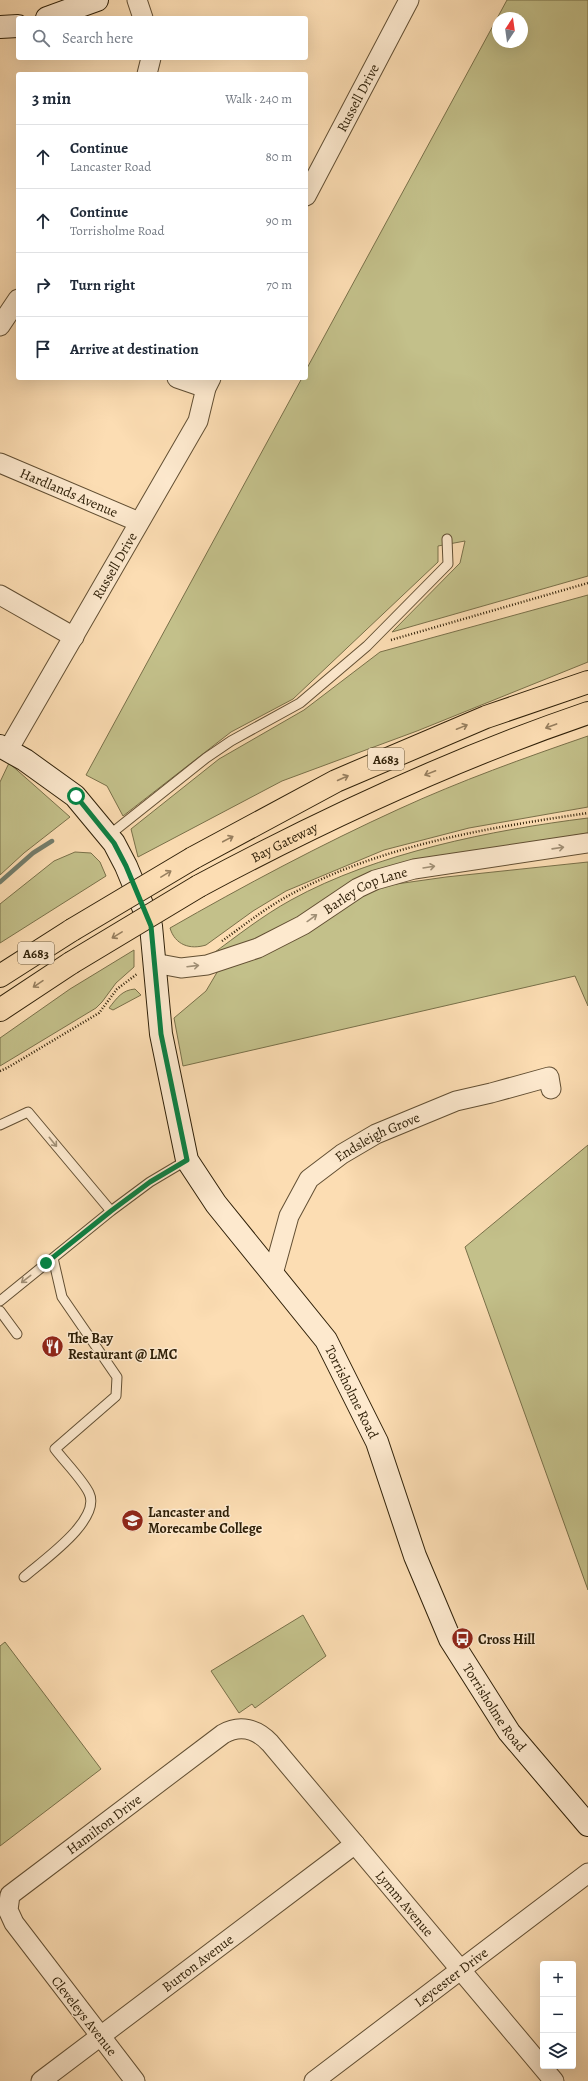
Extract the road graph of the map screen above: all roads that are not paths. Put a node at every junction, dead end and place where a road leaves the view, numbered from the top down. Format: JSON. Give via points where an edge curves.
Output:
{"nodes":[{"id":1,"x":97,"y":0,"type":"edge"},
{"id":2,"x":137,"y":0,"type":"edge"},
{"id":3,"x":410,"y":0,"type":"edge"},
{"id":4,"x":53,"y":16,"type":"edge"},
{"id":5,"x":142,"y":16,"type":"edge"},
{"id":6,"x":16,"y":26,"type":"edge"},
{"id":7,"x":0,"y":27,"type":"edge"},
{"id":8,"x":150,"y":60,"type":"edge"},
{"id":9,"x":148,"y":72,"type":"edge"},
{"id":10,"x":308,"y":192,"type":"edge"},
{"id":11,"x":16,"y":304,"type":"edge"},
{"id":12,"x":8,"y":322,"type":"edge"},
{"id":13,"x":190,"y":380,"type":"edge"},
{"id":14,"x":209,"y":383,"type":"edge"},
{"id":15,"x":0,"y":462,"type":"edge"},
{"id":16,"x":139,"y":522,"type":"junction"},
{"id":17,"x":448,"y":539,"type":"dead end"},
{"id":18,"x":0,"y":595,"type":"edge"},
{"id":19,"x":74,"y":637,"type":"junction"},
{"id":20,"x":588,"y":682,"type":"edge"},
{"id":21,"x":588,"y":713,"type":"edge"},
{"id":22,"x":4,"y":748,"type":"edge"},
{"id":23,"x":108,"y":836,"type":"junction"},
{"id":24,"x":588,"y":844,"type":"edge"},
{"id":25,"x":154,"y":957,"type":"junction"},
{"id":26,"x":0,"y":976,"type":"edge"},
{"id":27,"x":0,"y":1010,"type":"edge"},
{"id":28,"x":549,"y":1077,"type":"dead end"},
{"id":29,"x":0,"y":1125,"type":"edge"},
{"id":30,"x":187,"y":1160,"type":"junction"},
{"id":31,"x":111,"y":1211,"type":"junction"},
{"id":32,"x":53,"y":1258,"type":"junction"},
{"id":33,"x":273,"y":1274,"type":"junction"},
{"id":34,"x":0,"y":1301,"type":"edge"},
{"id":35,"x":0,"y":1311,"type":"edge"},
{"id":36,"x":17,"y":1334,"type":"dead end"},
{"id":37,"x":24,"y":1577,"type":"dead end"},
{"id":38,"x":252,"y":1731,"type":"joint"},
{"id":39,"x":588,"y":1825,"type":"edge"},
{"id":40,"x":355,"y":1844,"type":"junction"},
{"id":41,"x":588,"y":1873,"type":"edge"},
{"id":42,"x":34,"y":1950,"type":"joint"},
{"id":43,"x":462,"y":1969,"type":"junction"},
{"id":44,"x":100,"y":2036,"type":"junction"},
{"id":45,"x":41,"y":2081,"type":"edge"},
{"id":46,"x":135,"y":2081,"type":"edge"},
{"id":47,"x":314,"y":2081,"type":"edge"},
{"id":48,"x":554,"y":2081,"type":"edge"}],
"edges":[{"from":1,"to":4,"type":"main road"},
{"from":2,"to":5,"type":"street"},
{"from":3,"to":10,"type":"street","name":"Russell Drive"},
{"from":6,"to":7,"type":"main road"},
{"from":8,"to":9,"type":"street"},
{"from":11,"to":12,"type":"street"},
{"from":13,"to":14,"type":"street"},
{"from":14,"to":16,"type":"street","name":"Russell Drive","via":[[198,421]]},
{"from":15,"to":16,"type":"street","name":"Hardlands Avenue"},
{"from":16,"to":19,"type":"street","name":"Russell Drive"},
{"from":17,"to":23,"type":"lane","via":[[448,564],[367,646],[300,703],[231,741],[206,758]]},
{"from":18,"to":19,"type":"street"},
{"from":19,"to":22,"type":"street","name":"Russell Drive"},
{"from":26,"to":20,"type":"highway","name":"Bay Gateway","number":"A683","one_way":true,"bridge":true,"via":[[193,858],[343,778],[486,717]]},
{"from":21,"to":27,"type":"highway","name":"Bay Gateway","number":"A683","one_way":true,"bridge":true,"via":[[423,776],[271,848],[199,886],[71,963]]},
{"from":22,"to":23,"type":"main road","name":"Torrisholme Road","via":[[76,796]]},
{"from":23,"to":25,"type":"main road","name":"Torrisholme Road","via":[[126,866],[151,926]]},
{"from":25,"to":24,"type":"street","name":"Barley Cop Lane","one_way":true,"via":[[181,968],[206,965],[258,948],[303,925],[358,888],[394,874]]},
{"from":25,"to":30,"type":"main road","name":"Torrisholme Road","via":[[161,1034]]},
{"from":28,"to":33,"type":"street","name":"Endsleigh Grove","via":[[456,1100],[376,1134],[342,1154],[309,1179],[289,1216]]},
{"from":29,"to":31,"type":"lane","one_way":true,"via":[[28,1112]]},
{"from":30,"to":31,"type":"lane","via":[[150,1182]]},
{"from":30,"to":33,"type":"main road","name":"Torrisholme Road","via":[[216,1204]]},
{"from":31,"to":32,"type":"lane"},
{"from":32,"to":34,"type":"lane","one_way":true},
{"from":32,"to":37,"type":"lane","via":[[62,1297],[117,1377],[116,1396],[55,1449],[89,1493],[91,1505],[85,1520],[73,1534]]},
{"from":33,"to":39,"type":"main road","name":"Torrisholme Road","via":[[326,1340],[373,1435],[415,1556],[450,1639],[509,1732]]},
{"from":35,"to":36,"type":"lane"},
{"from":38,"to":40,"type":"street","name":"Lymm Avenue","via":[[259,1733],[270,1743]]},
{"from":38,"to":42,"type":"street","name":"Hamilton Drive","via":[[236,1728],[223,1734],[10,1895],[10,1917]]},
{"from":40,"to":43,"type":"street","name":"Lymm Avenue"},
{"from":40,"to":44,"type":"street","name":"Burton Avenue"},
{"from":41,"to":43,"type":"street","name":"Leycester Drive"},
{"from":42,"to":44,"type":"street","name":"Cleveleys Avenue"},
{"from":43,"to":47,"type":"street","name":"Leycester Drive"},
{"from":43,"to":48,"type":"street","name":"Lymm Avenue"},
{"from":44,"to":45,"type":"street","name":"Burton Avenue"},
{"from":44,"to":46,"type":"street","name":"Cleveleys Avenue"}]}
